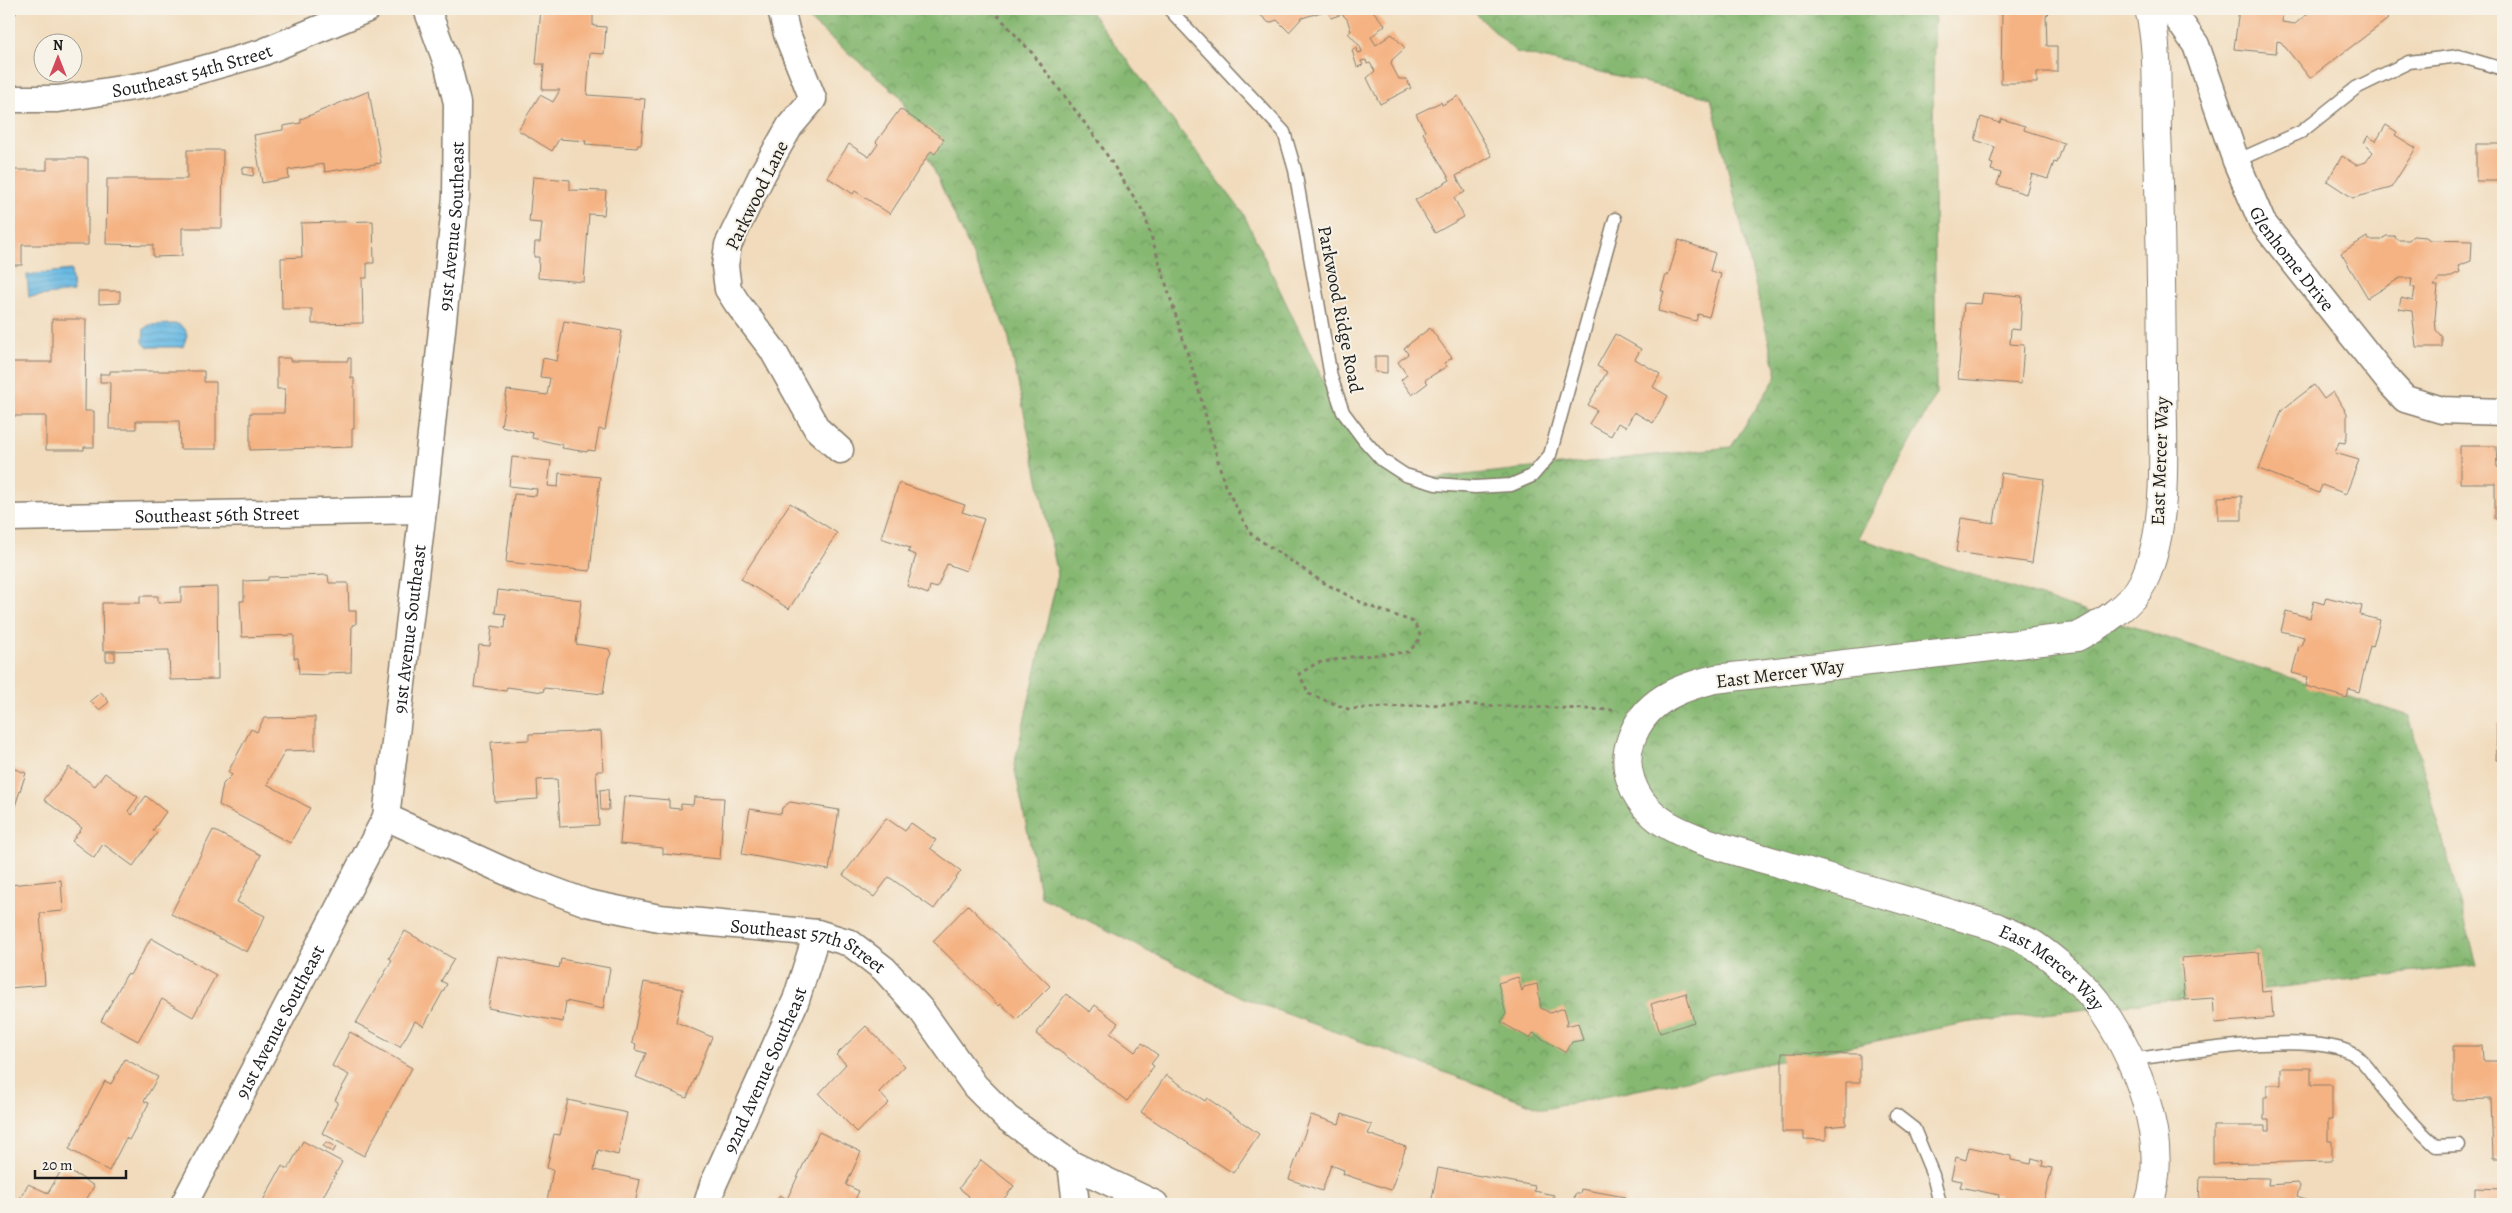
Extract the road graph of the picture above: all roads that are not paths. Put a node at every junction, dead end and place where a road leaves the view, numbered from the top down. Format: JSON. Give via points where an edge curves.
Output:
{"nodes":[{"id":1,"x":367,"y":9,"type":"edge"},
{"id":2,"x":428,"y":9,"type":"edge"},
{"id":3,"x":781,"y":9,"type":"edge"},
{"id":4,"x":1169,"y":9,"type":"edge"},
{"id":5,"x":2149,"y":9,"type":"edge"},
{"id":6,"x":2171,"y":9,"type":"edge"},
{"id":7,"x":2503,"y":69,"type":"edge"},
{"id":8,"x":9,"y":99,"type":"edge"},
{"id":9,"x":2236,"y":161,"type":"junction"},
{"id":10,"x":1615,"y":219,"type":"dead end"},
{"id":11,"x":2503,"y":412,"type":"edge"},
{"id":12,"x":840,"y":450,"type":"dead end"},
{"id":13,"x":424,"y":510,"type":"junction"},
{"id":14,"x":9,"y":518,"type":"edge"},
{"id":15,"x":386,"y":817,"type":"junction"},
{"id":16,"x":816,"y":933,"type":"junction"},
{"id":17,"x":2130,"y":1060,"type":"junction"},
{"id":18,"x":1896,"y":1115,"type":"dead end"},
{"id":19,"x":2459,"y":1145,"type":"dead end"},
{"id":20,"x":1071,"y":1164,"type":"junction"},
{"id":21,"x":184,"y":1204,"type":"edge"},
{"id":22,"x":707,"y":1204,"type":"edge"},
{"id":23,"x":1076,"y":1204,"type":"edge"},
{"id":24,"x":1155,"y":1204,"type":"edge"},
{"id":25,"x":1940,"y":1204,"type":"edge"},
{"id":26,"x":2149,"y":1204,"type":"edge"}],
"edges":[{"from":1,"to":8,"type":"street","name":"Southeast 54th Street","via":[[261,53],[146,85],[58,99]]},
{"from":2,"to":13,"type":"street","name":"91st Avenue Southeast","via":[[457,103],[458,140],[456,197]]},
{"from":3,"to":12,"type":"street","name":"Parkwood Lane","via":[[813,99],[790,126],[762,173],[728,245],[728,289],[772,349],[817,429]]},
{"from":4,"to":10,"type":"lane","name":"Parkwood Ridge Road","via":[[1284,132],[1296,170],[1331,377],[1343,412],[1382,460],[1405,475],[1436,484],[1512,485],[1532,476],[1550,455]]},
{"from":5,"to":17,"type":"street","name":"East Mercer Way","via":[[2160,192],[2163,486],[2156,544],[2143,583],[2100,626],[2077,637],[1715,679],[1685,686],[1645,714],[1634,730],[1628,748],[1629,774],[1638,798],[1655,816],[1680,832],[1996,927],[2034,945],[2095,1000]]},
{"from":6,"to":9,"type":"street","name":"Glenhome Drive","via":[[2196,45]]},
{"from":7,"to":9,"type":"lane","via":[[2459,56],[2410,62],[2356,88],[2301,132]]},
{"from":9,"to":11,"type":"street","name":"Glenhome Drive","via":[[2262,222],[2405,399],[2442,410]]},
{"from":13,"to":14,"type":"street","name":"Southeast 56th Street"},
{"from":13,"to":15,"type":"street","name":"91st Avenue Southeast"},
{"from":15,"to":16,"type":"street","name":"Southeast 57th Street","via":[[520,878],[587,903],[659,918]]},
{"from":15,"to":21,"type":"street","name":"91st Avenue Southeast"},
{"from":16,"to":20,"type":"street","name":"Southeast 57th Street","via":[[850,943],[884,969],[922,1011],[975,1086],[1007,1118]]},
{"from":16,"to":22,"type":"street","name":"92nd Avenue Southeast","via":[[796,1000]]},
{"from":17,"to":19,"type":"lane","via":[[2219,1047],[2318,1043],[2342,1049],[2357,1056],[2401,1110],[2436,1146]]},
{"from":17,"to":26,"type":"street","name":"East Mercer Way","via":[[2142,1086],[2154,1127],[2155,1166]]},
{"from":18,"to":25,"type":"lane","via":[[1914,1129],[1933,1175]]},
{"from":20,"to":23,"type":"street"},
{"from":20,"to":24,"type":"street","name":"Southeast 57th Street"}]}
